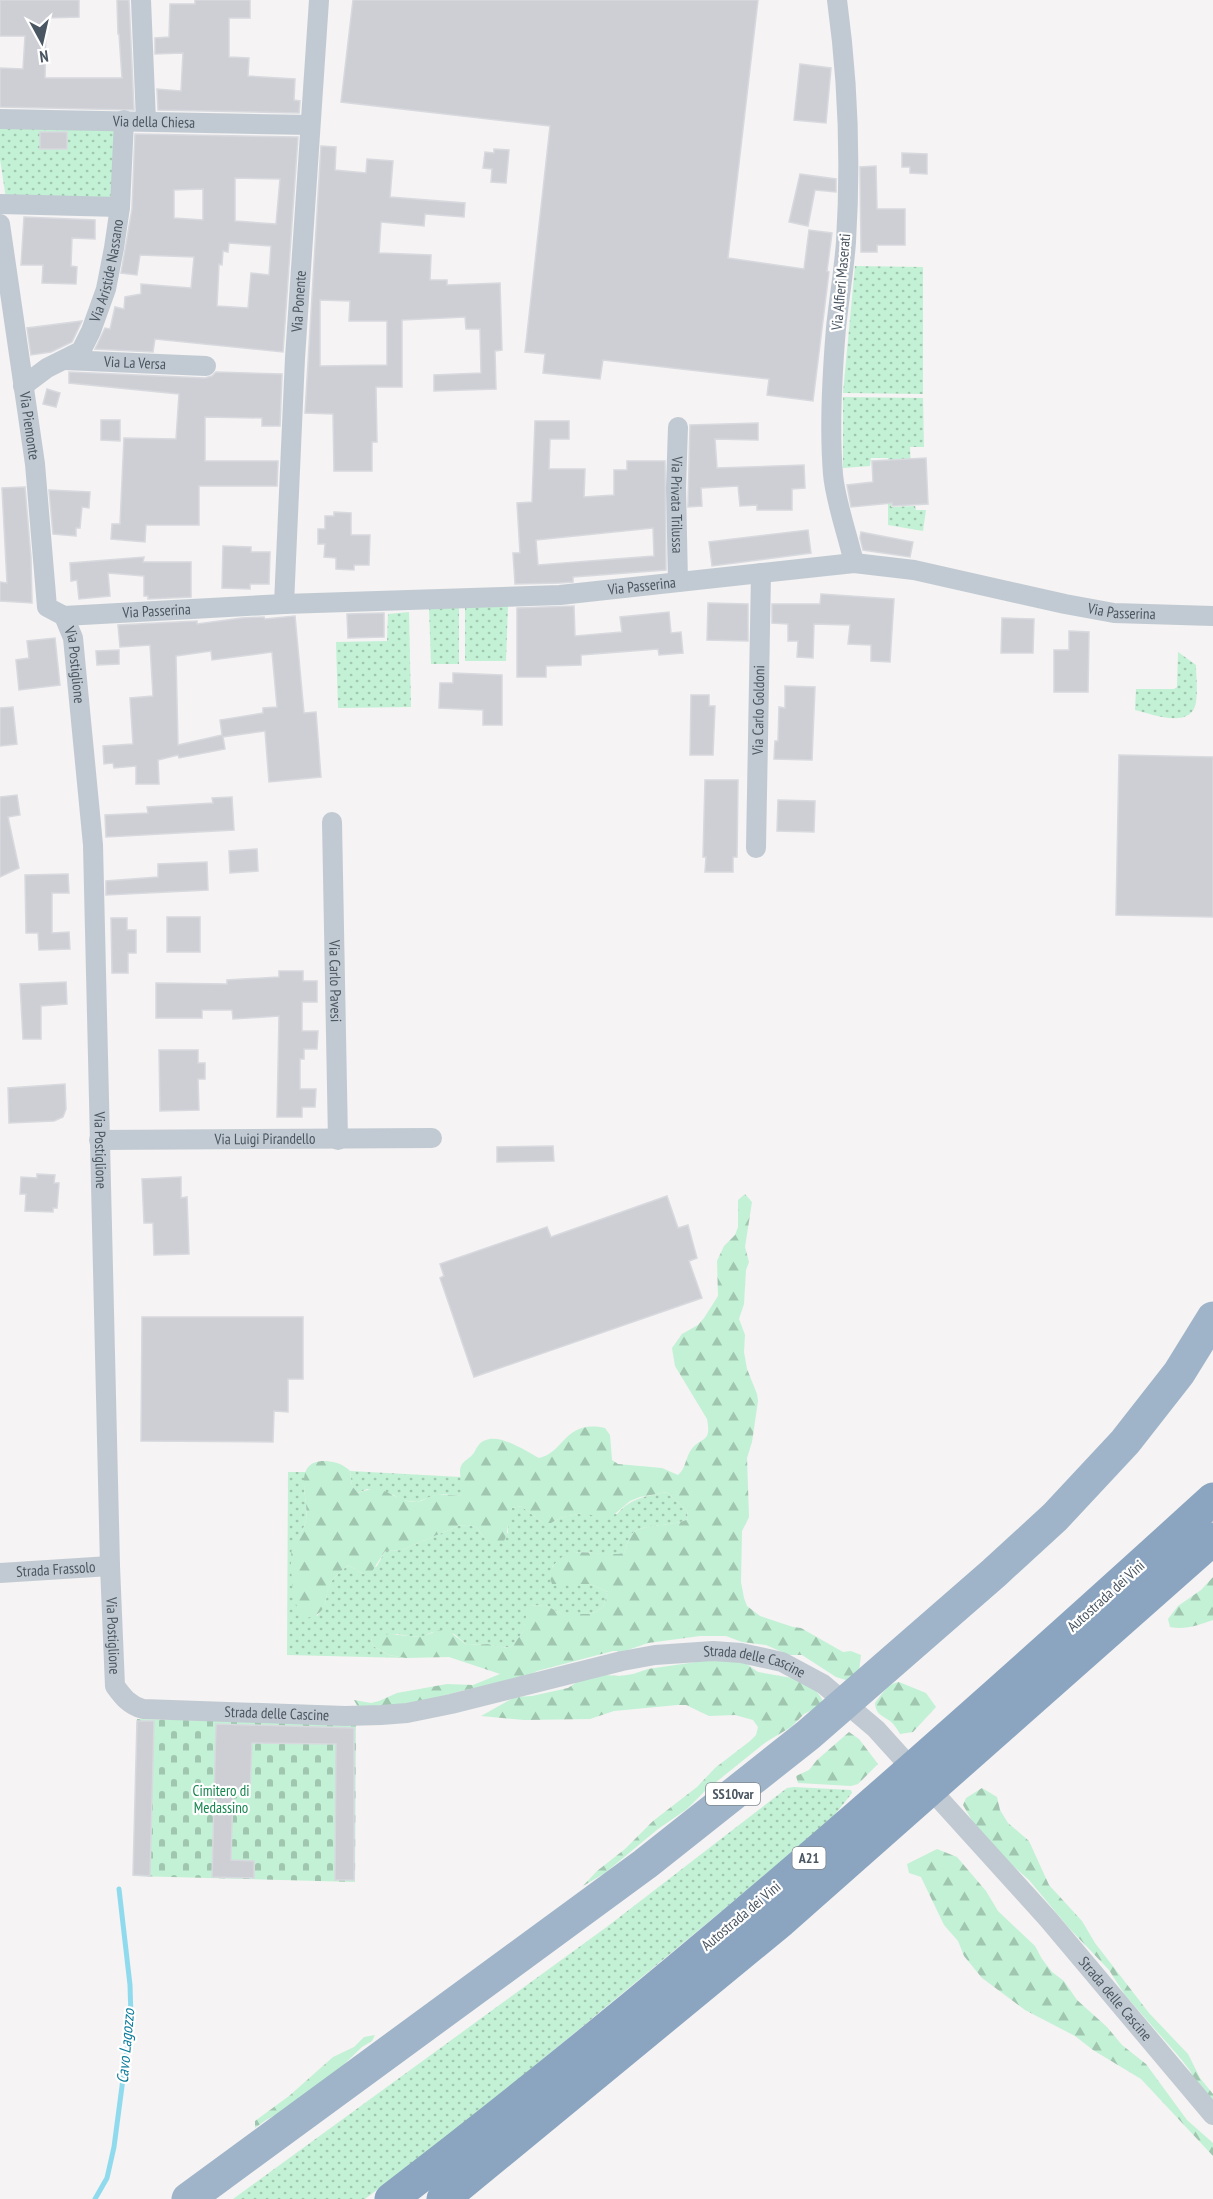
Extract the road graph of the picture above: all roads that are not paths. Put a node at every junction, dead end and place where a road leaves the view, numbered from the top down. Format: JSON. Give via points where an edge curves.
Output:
{"nodes":[{"id":1,"x":141,"y":0,"type":"edge"},
{"id":2,"x":318,"y":0,"type":"edge"},
{"id":3,"x":837,"y":0,"type":"edge"},
{"id":4,"x":0,"y":119,"type":"edge"},
{"id":5,"x":124,"y":120,"type":"junction"},
{"id":6,"x":146,"y":121,"type":"junction"},
{"id":7,"x":310,"y":124,"type":"junction"},
{"id":8,"x":0,"y":204,"type":"edge"},
{"id":9,"x":120,"y":207,"type":"junction"},
{"id":10,"x":0,"y":224,"type":"edge"},
{"id":11,"x":65,"y":360,"type":"junction"},
{"id":12,"x":206,"y":366,"type":"dead end"},
{"id":13,"x":23,"y":386,"type":"junction"},
{"id":14,"x":678,"y":427,"type":"dead end"},
{"id":15,"x":854,"y":563,"type":"junction"},
{"id":16,"x":761,"y":573,"type":"junction"},
{"id":17,"x":678,"y":582,"type":"junction"},
{"id":18,"x":284,"y":604,"type":"junction"},
{"id":19,"x":64,"y":616,"type":"junction"},
{"id":20,"x":1213,"y":616,"type":"edge"},
{"id":21,"x":332,"y":822,"type":"dead end"},
{"id":22,"x":756,"y":848,"type":"dead end"},
{"id":23,"x":432,"y":1138,"type":"dead end"},
{"id":24,"x":99,"y":1140,"type":"junction"},
{"id":25,"x":338,"y":1140,"type":"junction"},
{"id":26,"x":1213,"y":1318,"type":"edge"},
{"id":27,"x":1213,"y":1499,"type":"edge"},
{"id":28,"x":1213,"y":1539,"type":"edge"},
{"id":29,"x":110,"y":1566,"type":"junction"},
{"id":30,"x":0,"y":1573,"type":"edge"},
{"id":31,"x":114,"y":1686,"type":"joint"},
{"id":32,"x":1213,"y":2115,"type":"edge"},
{"id":33,"x":188,"y":2199,"type":"edge"},
{"id":34,"x":391,"y":2199,"type":"edge"},
{"id":35,"x":443,"y":2199,"type":"edge"}],
"edges":[{"from":1,"to":6,"type":"street"},
{"from":2,"to":7,"type":"street","name":"Via Ponente"},
{"from":3,"to":15,"type":"street","name":"Via Alfieri Maserati","via":[[848,115],[848,180],[831,429],[833,476]]},
{"from":4,"to":5,"type":"street","name":"Via della Chiesa"},
{"from":5,"to":6,"type":"street","name":"Via della Chiesa"},
{"from":5,"to":9,"type":"street","name":"Via Aristide Nassano"},
{"from":6,"to":7,"type":"street","name":"Via della Chiesa"},
{"from":7,"to":18,"type":"street","name":"Via Ponente"},
{"from":8,"to":9,"type":"street"},
{"from":9,"to":11,"type":"street","name":"Via Aristide Nassano","via":[[106,289],[91,331],[81,351]]},
{"from":10,"to":13,"type":"street","name":"Via Piemonte"},
{"from":11,"to":12,"type":"street","name":"Via La Versa"},
{"from":11,"to":13,"type":"street","name":"Via Aristide Nassano"},
{"from":13,"to":19,"type":"street","name":"Via Piemonte","via":[[35,464],[47,607]]},
{"from":14,"to":17,"type":"street","name":"Via Privata Trilussa"},
{"from":15,"to":16,"type":"street","name":"Via Passerina"},
{"from":15,"to":20,"type":"street","name":"Via Passerina","via":[[914,570],[1114,613]]},
{"from":16,"to":17,"type":"street","name":"Via Passerina"},
{"from":16,"to":22,"type":"street","name":"Via Carlo Goldoni"},
{"from":17,"to":18,"type":"street","name":"Via Passerina","via":[[560,595]]},
{"from":18,"to":19,"type":"street","name":"Via Passerina"},
{"from":19,"to":24,"type":"street","name":"Via Postiglione","via":[[72,638],[93,844]]},
{"from":21,"to":25,"type":"street","name":"Via Carlo Pavesi"},
{"from":23,"to":25,"type":"street","name":"Via Luigi Pirandello"},
{"from":24,"to":25,"type":"street","name":"Via Luigi Pirandello"},
{"from":24,"to":29,"type":"street","name":"Via Postiglione"},
{"from":26,"to":33,"type":"highway","number":"SS10var","via":[[1179,1373],[1093,1478],[994,1573],[825,1720],[645,1864]]},
{"from":27,"to":34,"type":"highway","name":"Autostrada dei Vini","number":"A21","via":[[852,1822]]},
{"from":28,"to":35,"type":"highway","name":"Autostrada dei Vini","number":"A21","via":[[781,1921]]},
{"from":29,"to":30,"type":"street","name":"Strada Frassolo"},
{"from":29,"to":31,"type":"street","name":"Via Postiglione"},
{"from":31,"to":32,"type":"street","name":"Strada delle Cascine","via":[[124,1699],[142,1709],[381,1715],[451,1704],[622,1661],[667,1654],[713,1651],[782,1662],[824,1684],[876,1729],[1048,1919]]}]}
